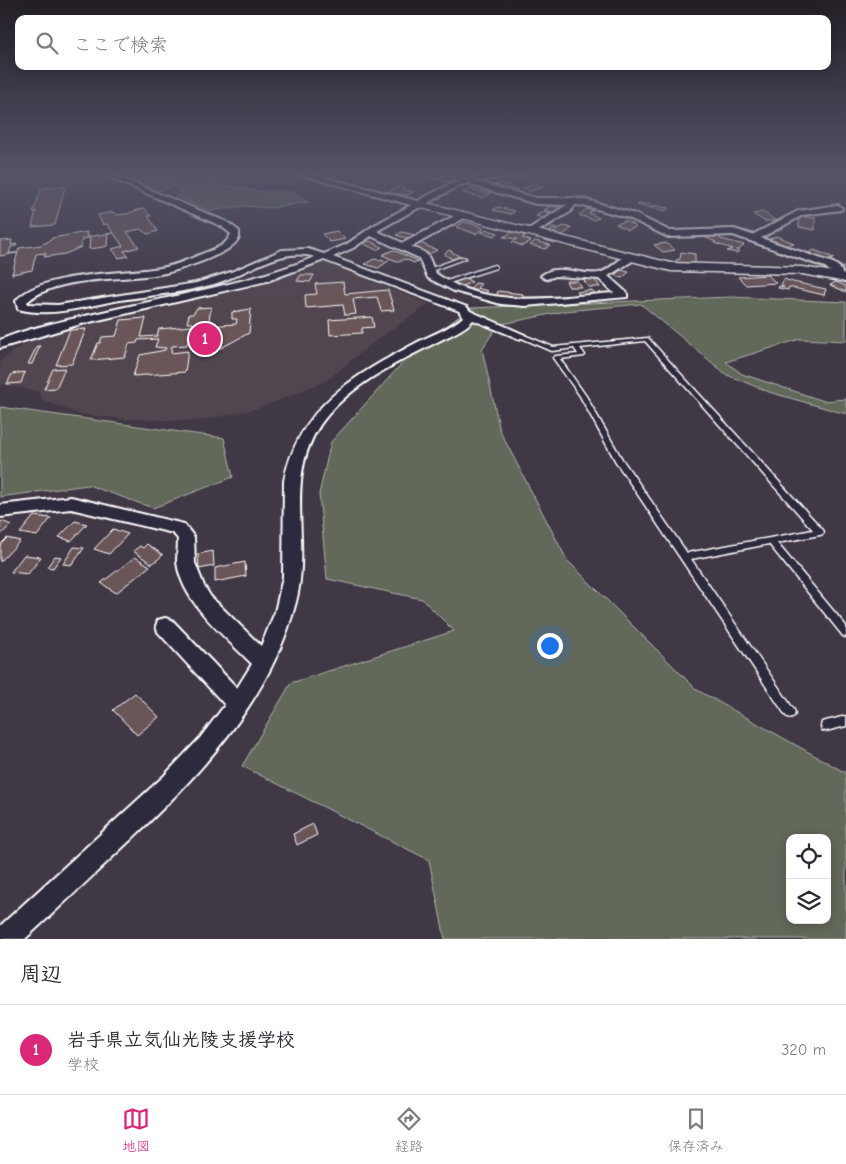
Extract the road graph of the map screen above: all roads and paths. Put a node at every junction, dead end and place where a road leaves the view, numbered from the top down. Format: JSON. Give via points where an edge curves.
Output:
{"nodes":[{"id":1,"x":209,"y":218,"type":"edge"},
{"id":2,"x":398,"y":218,"type":"edge"},
{"id":3,"x":458,"y":218,"type":"edge"},
{"id":4,"x":474,"y":218,"type":"edge"},
{"id":5,"x":554,"y":218,"type":"edge"},
{"id":6,"x":636,"y":218,"type":"edge"},
{"id":7,"x":792,"y":218,"type":"edge"},
{"id":8,"x":371,"y":232,"type":"junction"},
{"id":9,"x":530,"y":232,"type":"junction"},
{"id":10,"x":757,"y":237,"type":"junction"},
{"id":11,"x":403,"y":246,"type":"junction"},
{"id":12,"x":324,"y":257,"type":"junction"},
{"id":13,"x":464,"y":258,"type":"dead end"},
{"id":14,"x":630,"y":258,"type":"junction"},
{"id":15,"x":494,"y":267,"type":"dead end"},
{"id":16,"x":429,"y":270,"type":"junction"},
{"id":17,"x":546,"y":276,"type":"dead end"},
{"id":18,"x":602,"y":276,"type":"junction"},
{"id":19,"x":842,"y":277,"type":"edge"},
{"id":20,"x":444,"y":282,"type":"junction"},
{"id":21,"x":468,"y":314,"type":"junction"},
{"id":22,"x":519,"y":335,"type":"joint"},
{"id":23,"x":0,"y":344,"type":"edge"},
{"id":24,"x":576,"y":347,"type":"junction"},
{"id":25,"x":0,"y":510,"type":"edge"},
{"id":26,"x":771,"y":541,"type":"junction"},
{"id":27,"x":685,"y":557,"type":"junction"},
{"id":28,"x":165,"y":626,"type":"dead end"},
{"id":29,"x":846,"y":633,"type":"edge"},
{"id":30,"x":263,"y":662,"type":"junction"},
{"id":31,"x":238,"y":704,"type":"junction"},
{"id":32,"x":790,"y":713,"type":"dead end"},
{"id":33,"x":846,"y":721,"type":"edge"},
{"id":34,"x":826,"y":726,"type":"dead end"},
{"id":35,"x":6,"y":939,"type":"edge"}],
"edges":[{"from":1,"to":12,"type":"street","via":[[236,233],[234,242],[186,264],[161,271],[54,284],[37,289],[24,295],[20,301],[22,307],[59,307],[199,285],[223,279],[276,253],[310,251]]},
{"from":2,"to":8,"type":"street"},
{"from":3,"to":11,"type":"street"},
{"from":4,"to":9,"type":"street"},
{"from":5,"to":9,"type":"street"},
{"from":6,"to":10,"type":"street","via":[[668,234],[729,232]]},
{"from":7,"to":10,"type":"street"},
{"from":8,"to":11,"type":"street"},
{"from":8,"to":12,"type":"street"},
{"from":9,"to":14,"type":"street"},
{"from":10,"to":19,"type":"street","via":[[828,265]]},
{"from":11,"to":16,"type":"street","via":[[423,256]]},
{"from":12,"to":21,"type":"street","via":[[463,309]]},
{"from":12,"to":23,"type":"street","via":[[271,278],[93,317],[17,336]]},
{"from":13,"to":16,"type":"lane"},
{"from":14,"to":18,"type":"street"},
{"from":14,"to":19,"type":"street","via":[[688,269],[790,268]]},
{"from":15,"to":20,"type":"lane"},
{"from":16,"to":20,"type":"street","via":[[432,276]]},
{"from":17,"to":18,"type":"street","via":[[554,273]]},
{"from":18,"to":20,"type":"street","via":[[623,295],[514,303],[490,299]]},
{"from":21,"to":22,"type":"street"},
{"from":21,"to":30,"type":"street","via":[[466,321],[345,391],[311,428],[294,469],[291,495],[295,556],[290,589]]},
{"from":22,"to":24,"type":"lane","via":[[552,349]]},
{"from":24,"to":26,"type":"lane","via":[[646,339],[820,532]]},
{"from":24,"to":27,"type":"lane","via":[[582,355],[556,358],[583,396],[619,460]]},
{"from":25,"to":30,"type":"street","via":[[70,504],[178,528],[186,537],[186,563],[196,589]]},
{"from":26,"to":27,"type":"lane"},
{"from":26,"to":29,"type":"lane"},
{"from":27,"to":32,"type":"lane"},
{"from":28,"to":31,"type":"street"},
{"from":30,"to":31,"type":"street"},
{"from":31,"to":35,"type":"street","via":[[204,750],[160,797]]},
{"from":33,"to":34,"type":"lane"}]}
